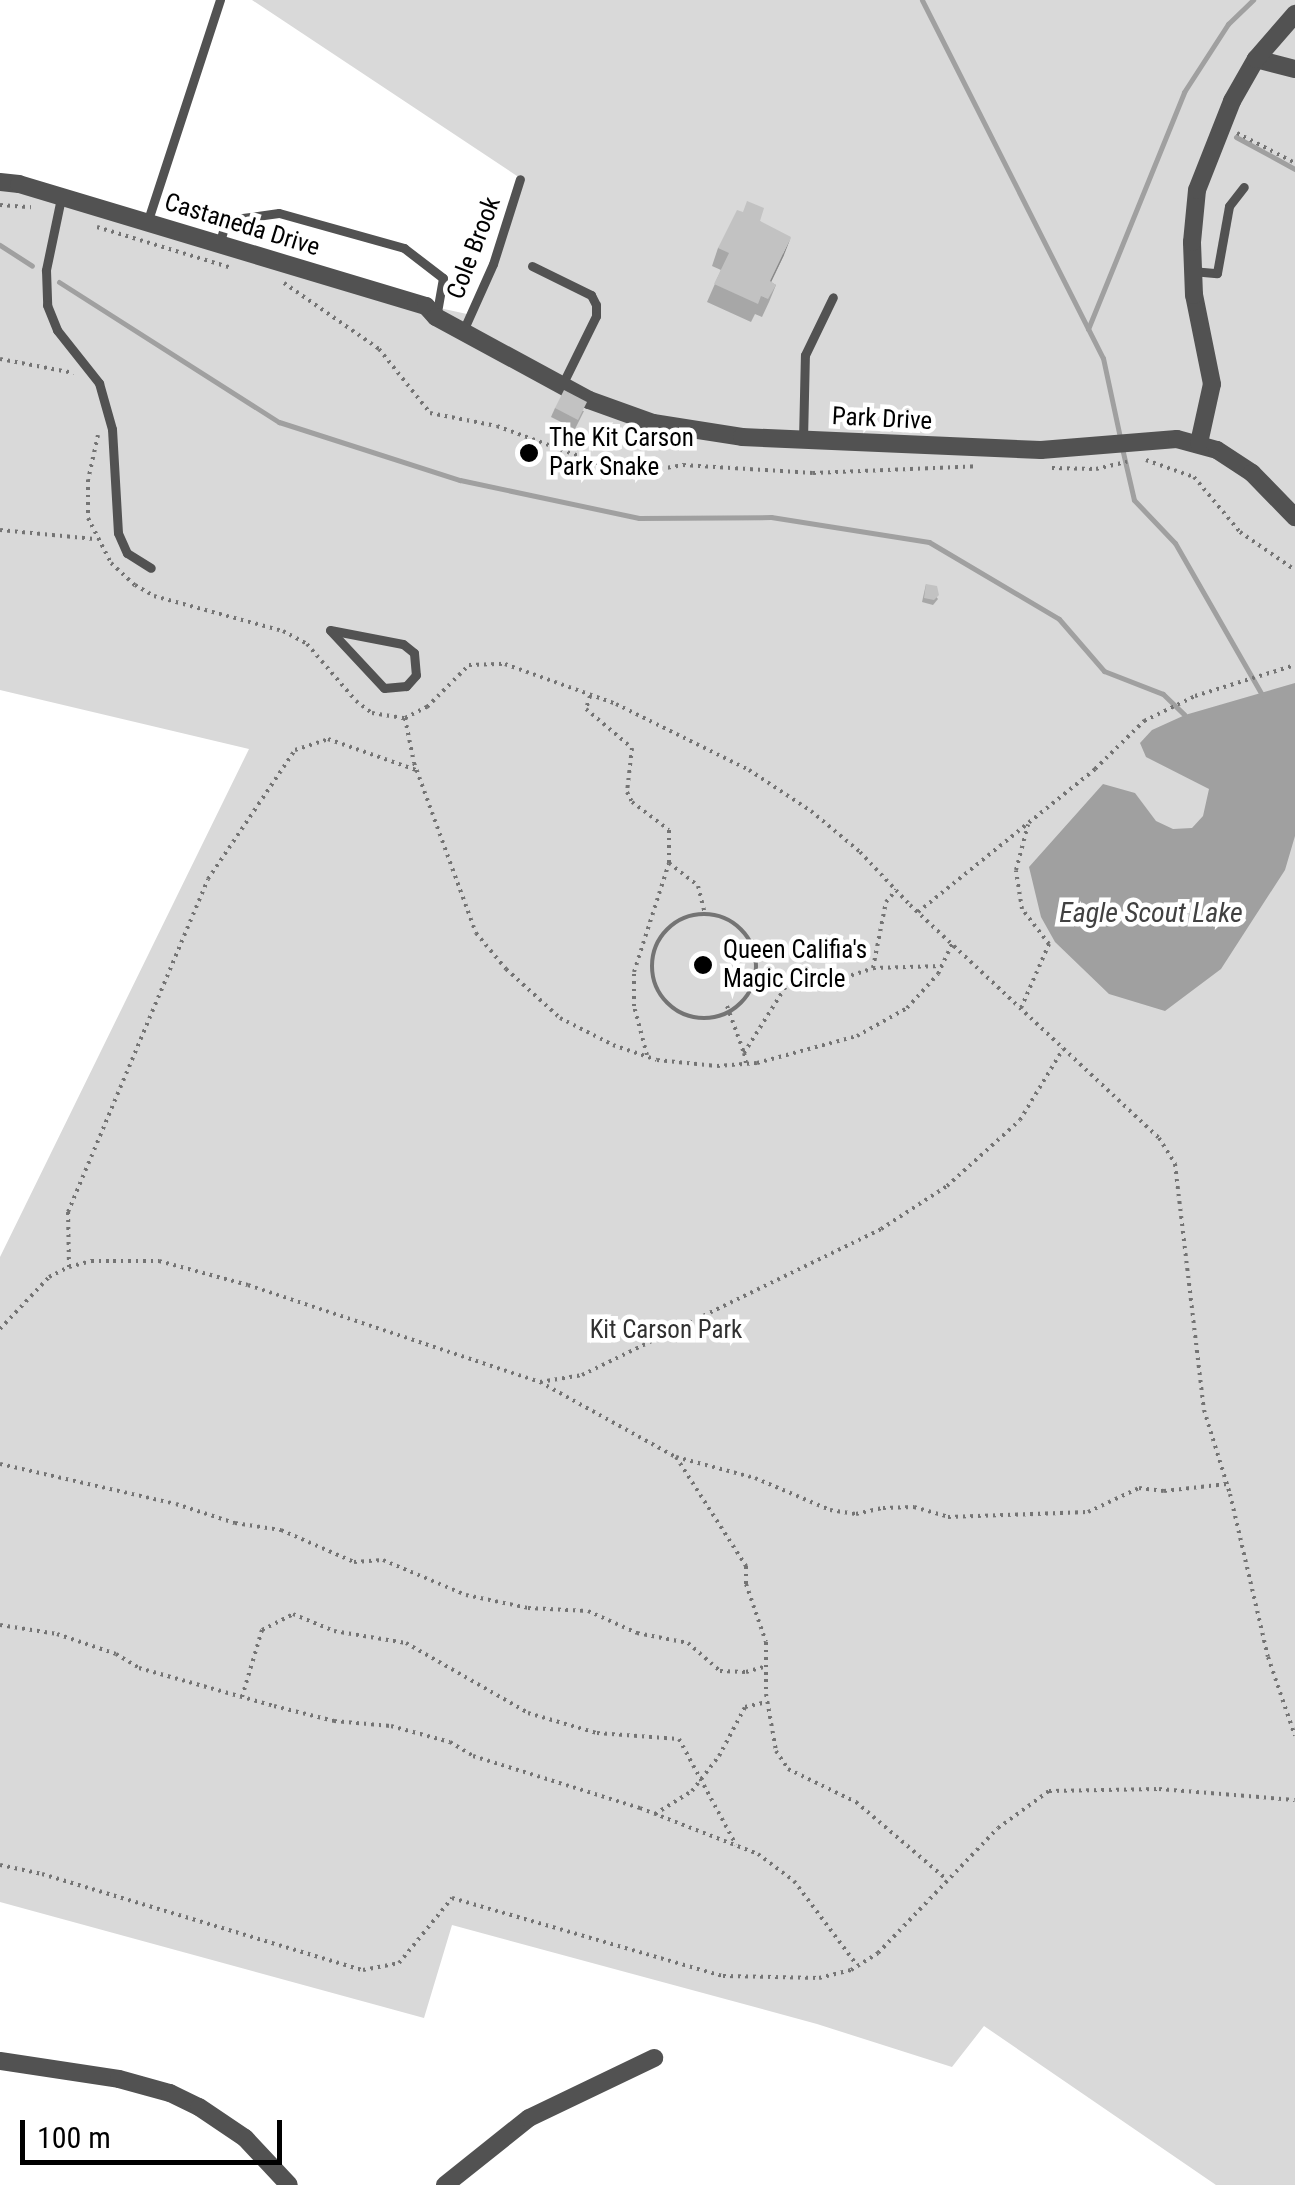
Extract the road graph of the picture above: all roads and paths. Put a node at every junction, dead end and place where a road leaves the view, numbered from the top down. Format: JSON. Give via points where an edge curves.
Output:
{"nodes":[{"id":1,"x":220,"y":0,"type":"edge"},
{"id":2,"x":1295,"y":14,"type":"edge"},
{"id":3,"x":1256,"y":59,"type":"junction"},
{"id":4,"x":1295,"y":70,"type":"edge"},
{"id":5,"x":1223,"y":127,"type":"junction"},
{"id":6,"x":1295,"y":163,"type":"edge"},
{"id":7,"x":520,"y":179,"type":"dead end"},
{"id":8,"x":0,"y":182,"type":"edge"},
{"id":9,"x":1244,"y":187,"type":"dead end"},
{"id":10,"x":0,"y":205,"type":"edge"},
{"id":11,"x":59,"y":206,"type":"junction"},
{"id":12,"x":147,"y":223,"type":"junction"},
{"id":13,"x":94,"y":226,"type":"dead end"},
{"id":14,"x":219,"y":244,"type":"junction"},
{"id":15,"x":532,"y":266,"type":"dead end"},
{"id":16,"x":1192,"y":270,"type":"junction"},
{"id":17,"x":246,"y":272,"type":"dead end"},
{"id":18,"x":284,"y":283,"type":"dead end"},
{"id":19,"x":832,"y":297,"type":"dead end"},
{"id":20,"x":436,"y":316,"type":"junction"},
{"id":21,"x":462,"y":331,"type":"junction"},
{"id":22,"x":0,"y":359,"type":"edge"},
{"id":23,"x":83,"y":383,"type":"dead end"},
{"id":24,"x":562,"y":386,"type":"junction"},
{"id":25,"x":98,"y":432,"type":"dead end"},
{"id":26,"x":803,"y":440,"type":"junction"},
{"id":27,"x":1199,"y":443,"type":"junction"},
{"id":28,"x":1128,"y":450,"type":"junction"},
{"id":29,"x":942,"y":466,"type":"dead end"},
{"id":30,"x":1295,"y":517,"type":"edge"},
{"id":31,"x":0,"y":530,"type":"edge"},
{"id":32,"x":97,"y":539,"type":"junction"},
{"id":33,"x":151,"y":568,"type":"dead end"},
{"id":34,"x":1295,"y":570,"type":"edge"},
{"id":35,"x":1295,"y":665,"type":"edge"},
{"id":36,"x":384,"y":688,"type":"joint"},
{"id":37,"x":591,"y":694,"type":"junction"},
{"id":38,"x":405,"y":718,"type":"junction"},
{"id":39,"x":416,"y":770,"type":"junction"},
{"id":40,"x":1028,"y":824,"type":"junction"},
{"id":41,"x":669,"y":863,"type":"junction"},
{"id":42,"x":896,"y":890,"type":"junction"},
{"id":43,"x":918,"y":912,"type":"junction"},
{"id":44,"x":705,"y":915,"type":"junction"},
{"id":45,"x":952,"y":944,"type":"junction"},
{"id":46,"x":942,"y":966,"type":"junction"},
{"id":47,"x":873,"y":968,"type":"junction"},
{"id":48,"x":1021,"y":1008,"type":"junction"},
{"id":49,"x":728,"y":1009,"type":"junction"},
{"id":50,"x":1064,"y":1048,"type":"junction"},
{"id":51,"x":744,"y":1052,"type":"junction"},
{"id":52,"x":648,"y":1057,"type":"junction"},
{"id":53,"x":746,"y":1064,"type":"junction"},
{"id":54,"x":70,"y":1268,"type":"junction"},
{"id":55,"x":0,"y":1329,"type":"edge"},
{"id":56,"x":540,"y":1382,"type":"junction"},
{"id":57,"x":676,"y":1458,"type":"junction"},
{"id":58,"x":0,"y":1464,"type":"edge"},
{"id":59,"x":1227,"y":1484,"type":"junction"},
{"id":60,"x":0,"y":1624,"type":"edge"},
{"id":61,"x":767,"y":1666,"type":"junction"},
{"id":62,"x":242,"y":1697,"type":"junction"},
{"id":63,"x":768,"y":1702,"type":"junction"},
{"id":64,"x":1295,"y":1736,"type":"edge"},
{"id":65,"x":701,"y":1780,"type":"junction"},
{"id":66,"x":1295,"y":1800,"type":"edge"},
{"id":67,"x":656,"y":1814,"type":"junction"},
{"id":68,"x":736,"y":1845,"type":"junction"},
{"id":69,"x":0,"y":1866,"type":"edge"},
{"id":70,"x":946,"y":1879,"type":"junction"},
{"id":71,"x":857,"y":1966,"type":"junction"},
{"id":72,"x":654,"y":2058,"type":"dead end"},
{"id":73,"x":0,"y":2061,"type":"edge"},
{"id":74,"x":289,"y":2185,"type":"edge"},
{"id":75,"x":445,"y":2185,"type":"edge"}],
"edges":[{"from":1,"to":12,"type":"lane"},
{"from":2,"to":3,"type":"street"},
{"from":3,"to":4,"type":"street"},
{"from":3,"to":5,"type":"street"},
{"from":5,"to":6,"type":"path"},
{"from":5,"to":16,"type":"street","via":[[1197,190]]},
{"from":7,"to":21,"type":"lane","name":"Cole Brook","via":[[493,264]]},
{"from":8,"to":11,"type":"street","name":"Castaneda Drive"},
{"from":9,"to":16,"type":"lane","via":[[1230,206],[1217,273]]},
{"from":10,"to":11,"type":"path"},
{"from":11,"to":12,"type":"street","name":"Castaneda Drive"},
{"from":11,"to":33,"type":"lane","via":[[46,270],[47,305],[104,395],[114,441],[118,533],[127,553]]},
{"from":12,"to":14,"type":"street","name":"Castaneda Drive"},
{"from":13,"to":17,"type":"path"},
{"from":14,"to":20,"type":"street","name":"Castaneda Drive","via":[[426,306]]},
{"from":14,"to":20,"type":"lane","via":[[235,219],[279,214],[404,248],[443,278]]},
{"from":15,"to":24,"type":"lane","via":[[591,296],[596,305]]},
{"from":16,"to":27,"type":"street","via":[[1212,384]]},
{"from":18,"to":29,"type":"path","via":[[378,349],[430,413],[497,426],[620,472],[684,465],[812,472]]},
{"from":19,"to":26,"type":"lane","via":[[805,355]]},
{"from":20,"to":21,"type":"street","name":"Castaneda Drive"},
{"from":21,"to":24,"type":"street","name":"Park Drive"},
{"from":22,"to":23,"type":"path","via":[[72,371]]},
{"from":24,"to":26,"type":"street","name":"Park Drive","via":[[676,429]]},
{"from":25,"to":32,"type":"path","via":[[88,480],[88,518]]},
{"from":26,"to":28,"type":"street","name":"Park Drive"},
{"from":27,"to":28,"type":"street","name":"Park Drive","via":[[1177,439]]},
{"from":27,"to":30,"type":"street","name":"Park Drive","via":[[1252,473]]},
{"from":28,"to":34,"type":"path","via":[[1194,477],[1240,532]]},
{"from":31,"to":32,"type":"path"},
{"from":32,"to":38,"type":"path","via":[[111,563],[154,596],[283,631],[326,662],[356,701],[372,712]]},
{"from":35,"to":40,"type":"path","via":[[1195,696],[1144,721]]},
{"from":36,"to":36,"type":"lane","via":[[406,686],[416,675],[409,648],[330,630]]},
{"from":37,"to":38,"type":"path","via":[[505,664],[469,665],[427,707]]},
{"from":37,"to":41,"type":"path","via":[[586,709],[632,748],[632,802],[670,830]]},
{"from":37,"to":42,"type":"path","via":[[749,770],[811,811]]},
{"from":38,"to":39,"type":"path"},
{"from":39,"to":52,"type":"path","via":[[476,933],[560,1018]]},
{"from":39,"to":54,"type":"path","via":[[328,739],[295,750],[208,879],[68,1212]]},
{"from":40,"to":43,"type":"path"},
{"from":40,"to":48,"type":"path","via":[[1016,870],[1022,910],[1049,944]]},
{"from":41,"to":44,"type":"path","via":[[698,886]]},
{"from":41,"to":52,"type":"path","via":[[634,972],[634,1006]]},
{"from":42,"to":43,"type":"path"},
{"from":42,"to":47,"type":"path","via":[[886,902]]},
{"from":43,"to":45,"type":"path"},
{"from":44,"to":49,"type":"path","via":[[738,926],[754,951],[754,982]]},
{"from":44,"to":49,"type":"path","via":[[684,916],[666,928],[652,954],[651,976],[666,1002],[685,1014],[711,1018]]},
{"from":45,"to":46,"type":"path"},
{"from":45,"to":48,"type":"path"},
{"from":46,"to":47,"type":"path"},
{"from":46,"to":53,"type":"path","via":[[907,1008],[857,1036]]},
{"from":47,"to":51,"type":"path","via":[[838,980],[810,972],[792,978]]},
{"from":48,"to":50,"type":"path"},
{"from":49,"to":51,"type":"path"},
{"from":50,"to":56,"type":"path","via":[[1020,1120],[947,1186],[882,1229],[582,1375]]},
{"from":50,"to":59,"type":"path","via":[[1159,1138],[1174,1164],[1204,1410]]},
{"from":51,"to":53,"type":"path"},
{"from":52,"to":53,"type":"path"},
{"from":54,"to":55,"type":"path","via":[[50,1277]]},
{"from":54,"to":56,"type":"path","via":[[91,1261],[159,1261]]},
{"from":56,"to":57,"type":"path"},
{"from":57,"to":59,"type":"path","via":[[856,1514],[883,1508],[948,1517],[1088,1512],[1139,1488]]},
{"from":57,"to":61,"type":"path","via":[[746,1566]]},
{"from":58,"to":61,"type":"path","via":[[281,1530],[354,1562],[382,1560],[466,1596],[588,1611],[636,1633],[688,1643],[720,1671]]},
{"from":59,"to":64,"type":"path","via":[[1268,1657]]},
{"from":60,"to":62,"type":"path","via":[[57,1634],[139,1668]]},
{"from":61,"to":63,"type":"path"},
{"from":62,"to":65,"type":"path","via":[[262,1630],[293,1614],[334,1632],[406,1643],[528,1713],[597,1733],[679,1739]]},
{"from":62,"to":67,"type":"path","via":[[435,1738]]},
{"from":63,"to":65,"type":"path","via":[[745,1708]]},
{"from":63,"to":70,"type":"path","via":[[776,1750],[788,1769],[847,1796]]},
{"from":65,"to":67,"type":"path"},
{"from":65,"to":68,"type":"path"},
{"from":66,"to":70,"type":"path","via":[[1158,1789],[1049,1791]]},
{"from":67,"to":68,"type":"path"},
{"from":68,"to":71,"type":"path","via":[[794,1881]]},
{"from":69,"to":71,"type":"path","via":[[363,1970],[399,1964],[452,1898],[723,1976],[820,1978]]},
{"from":70,"to":71,"type":"path","via":[[878,1953]]},
{"from":72,"to":75,"type":"street","via":[[529,2118]]},
{"from":73,"to":74,"type":"street","via":[[170,2093],[245,2138]]}]}
